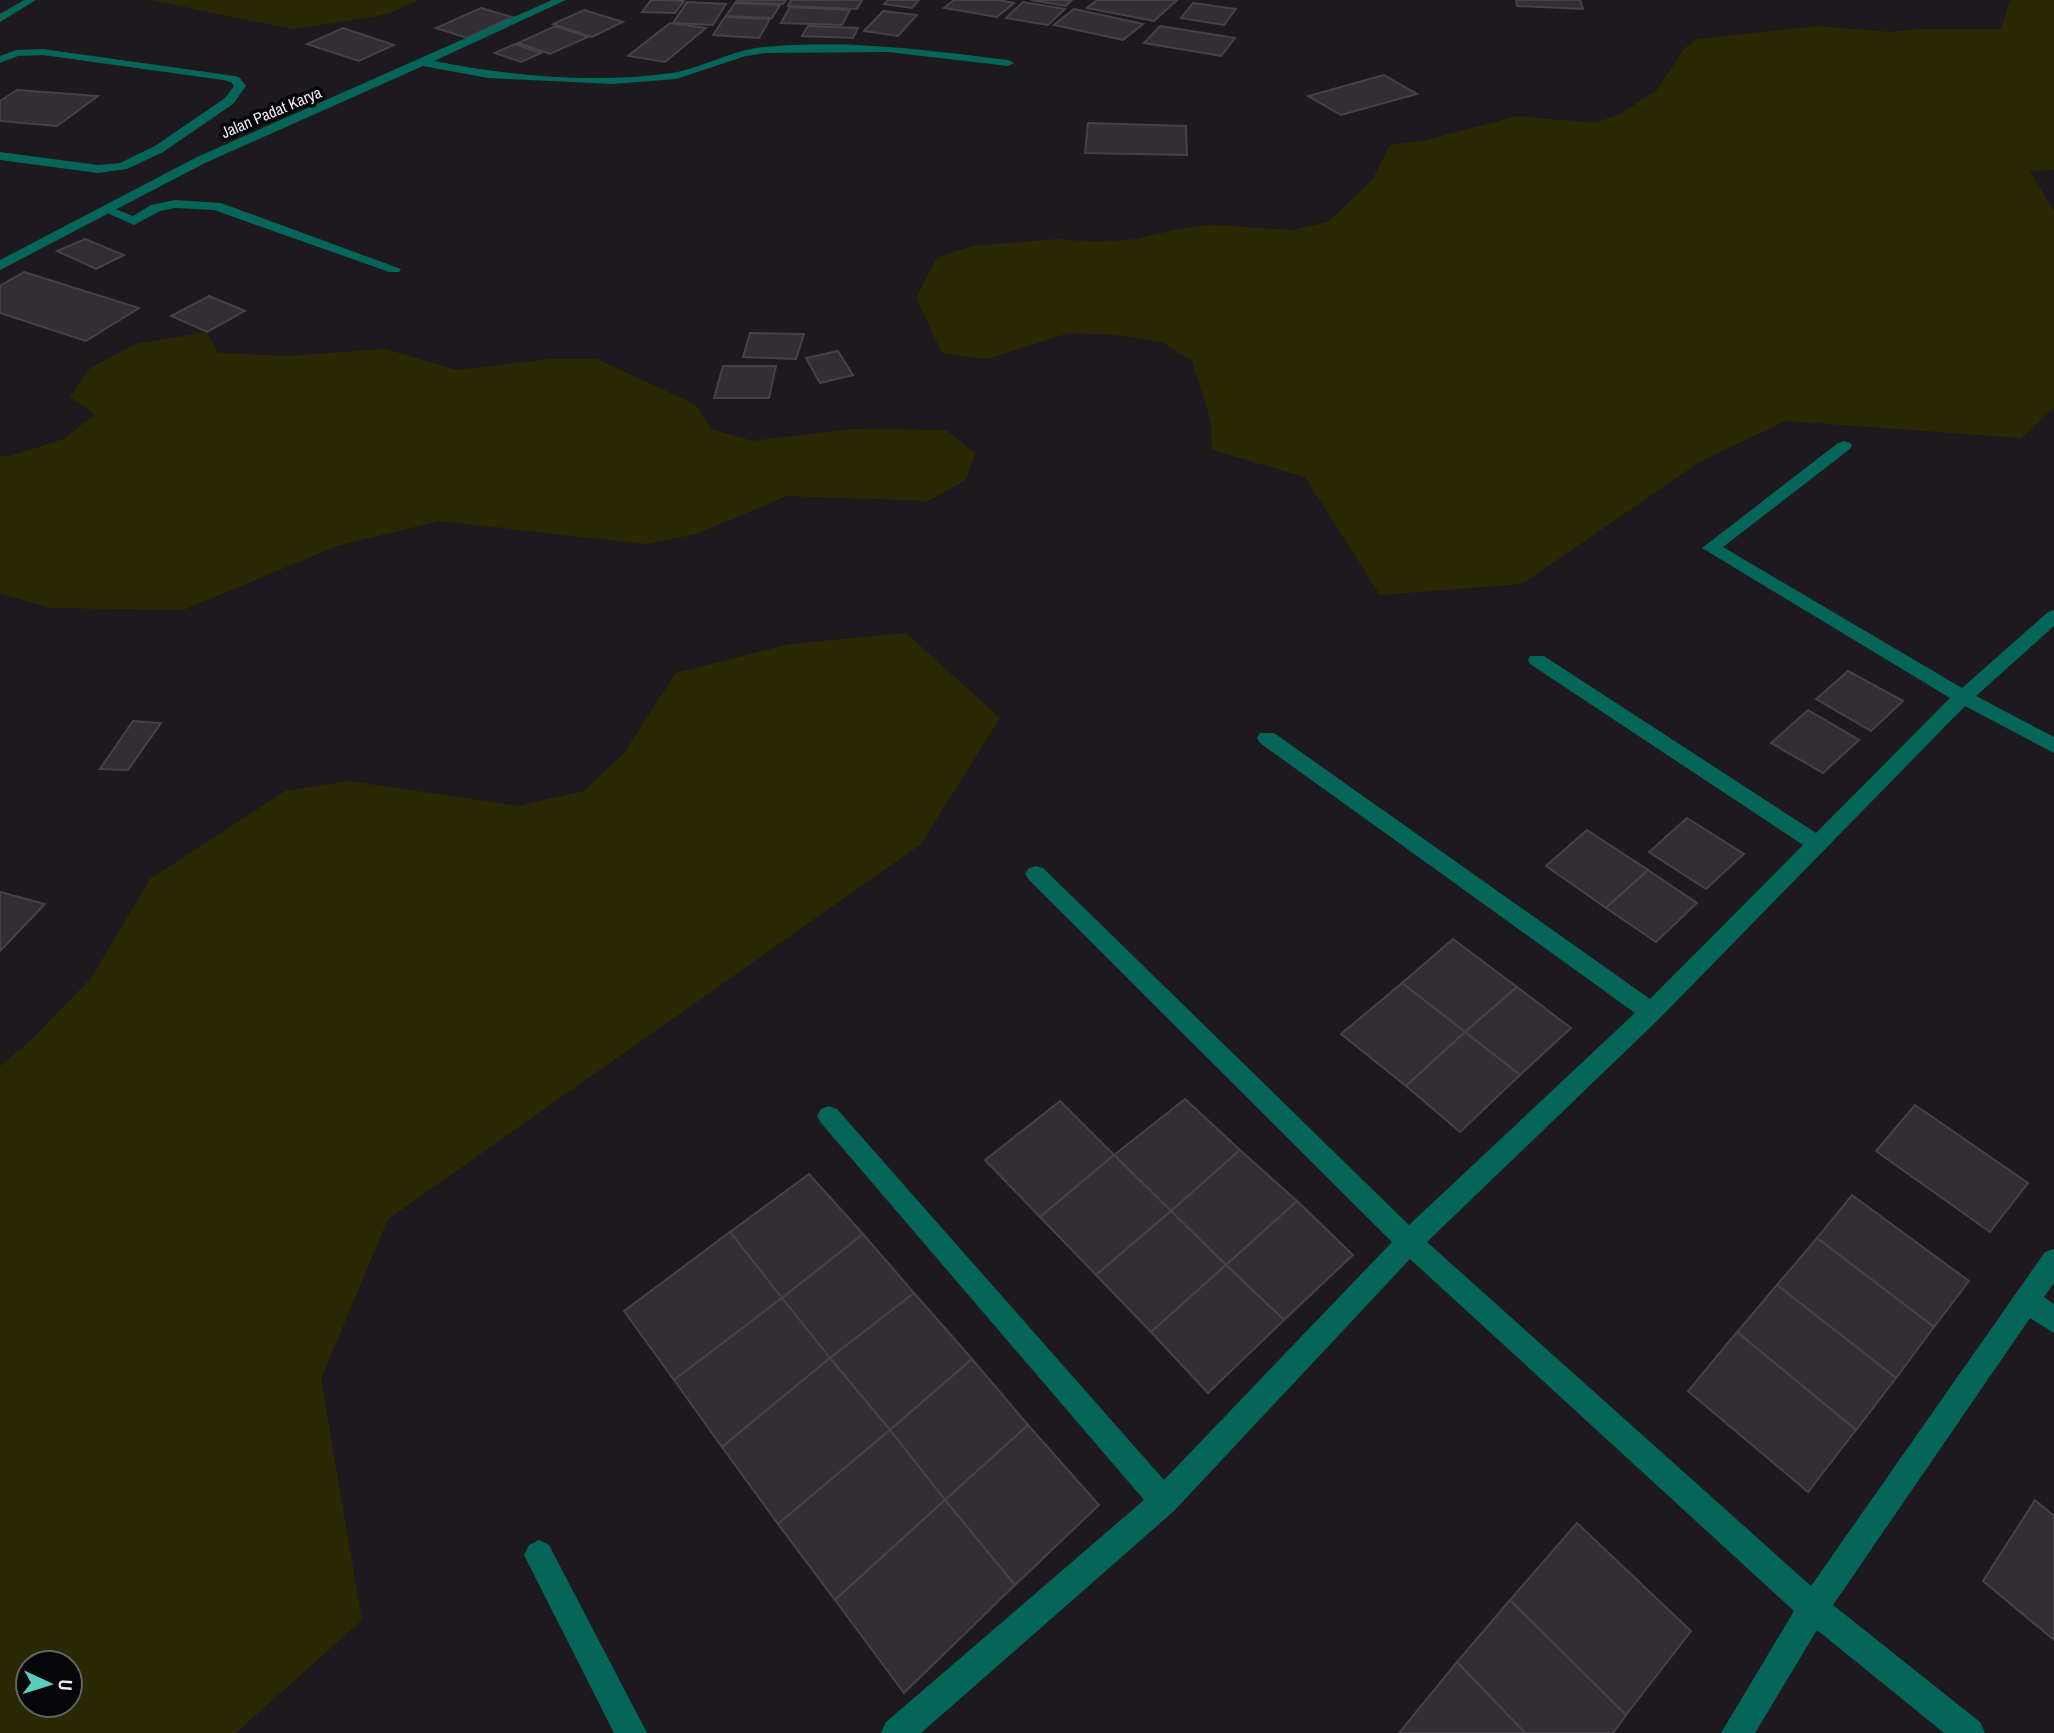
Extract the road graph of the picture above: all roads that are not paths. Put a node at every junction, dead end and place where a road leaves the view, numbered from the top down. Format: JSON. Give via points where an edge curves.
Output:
{"nodes":[{"id":1,"x":31,"y":0,"type":"edge"},
{"id":2,"x":561,"y":0,"type":"edge"},
{"id":3,"x":0,"y":19,"type":"edge"},
{"id":4,"x":0,"y":60,"type":"edge"},
{"id":5,"x":422,"y":62,"type":"junction"},
{"id":6,"x":1008,"y":63,"type":"dead end"},
{"id":7,"x":0,"y":156,"type":"edge"},
{"id":8,"x":105,"y":209,"type":"junction"},
{"id":9,"x":0,"y":266,"type":"edge"},
{"id":10,"x":394,"y":269,"type":"dead end"},
{"id":11,"x":1844,"y":446,"type":"dead end"},
{"id":12,"x":2054,"y":617,"type":"edge"},
{"id":13,"x":1537,"y":660,"type":"dead end"},
{"id":14,"x":1963,"y":697,"type":"junction"},
{"id":15,"x":1267,"y":737,"type":"dead end"},
{"id":16,"x":2054,"y":746,"type":"edge"},
{"id":17,"x":1817,"y":844,"type":"junction"},
{"id":18,"x":1036,"y":874,"type":"dead end"},
{"id":19,"x":1651,"y":1012,"type":"junction"},
{"id":20,"x":829,"y":1116,"type":"dead end"},
{"id":21,"x":1409,"y":1242,"type":"junction"},
{"id":22,"x":2054,"y":1261,"type":"edge"},
{"id":23,"x":2028,"y":1301,"type":"junction"},
{"id":24,"x":2054,"y":1320,"type":"edge"},
{"id":25,"x":1164,"y":1501,"type":"junction"},
{"id":26,"x":539,"y":1555,"type":"dead end"},
{"id":27,"x":1813,"y":1608,"type":"junction"},
{"id":28,"x":631,"y":1733,"type":"edge"},
{"id":29,"x":897,"y":1733,"type":"edge"},
{"id":30,"x":1737,"y":1733,"type":"edge"},
{"id":31,"x":1969,"y":1733,"type":"edge"}],
"edges":[{"from":1,"to":3,"type":"street"},
{"from":2,"to":5,"type":"street","name":"Jalan Padat Karya"},
{"from":4,"to":7,"type":"street","via":[[16,53],[43,52],[235,79],[240,86],[229,101],[159,149],[123,166],[98,169]]},
{"from":5,"to":6,"type":"street","via":[[488,75],[613,80],[676,76],[744,53],[765,51],[888,49]]},
{"from":5,"to":8,"type":"street","name":"Jalan Padat Karya","via":[[201,160]]},
{"from":8,"to":9,"type":"street","name":"Jalan Padat Karya"},
{"from":8,"to":10,"type":"street","via":[[134,221],[156,208],[175,204],[216,206]]},
{"from":11,"to":14,"type":"street","via":[[1711,548]]},
{"from":12,"to":14,"type":"street"},
{"from":13,"to":17,"type":"street"},
{"from":14,"to":16,"type":"street"},
{"from":14,"to":17,"type":"street"},
{"from":15,"to":19,"type":"street"},
{"from":17,"to":19,"type":"street"},
{"from":18,"to":21,"type":"street"},
{"from":19,"to":21,"type":"street"},
{"from":20,"to":25,"type":"street"},
{"from":21,"to":25,"type":"street"},
{"from":21,"to":27,"type":"street"},
{"from":22,"to":23,"type":"street"},
{"from":23,"to":24,"type":"street"},
{"from":23,"to":27,"type":"street"},
{"from":25,"to":29,"type":"street"},
{"from":26,"to":28,"type":"street"},
{"from":27,"to":30,"type":"street"},
{"from":27,"to":31,"type":"street"}]}
